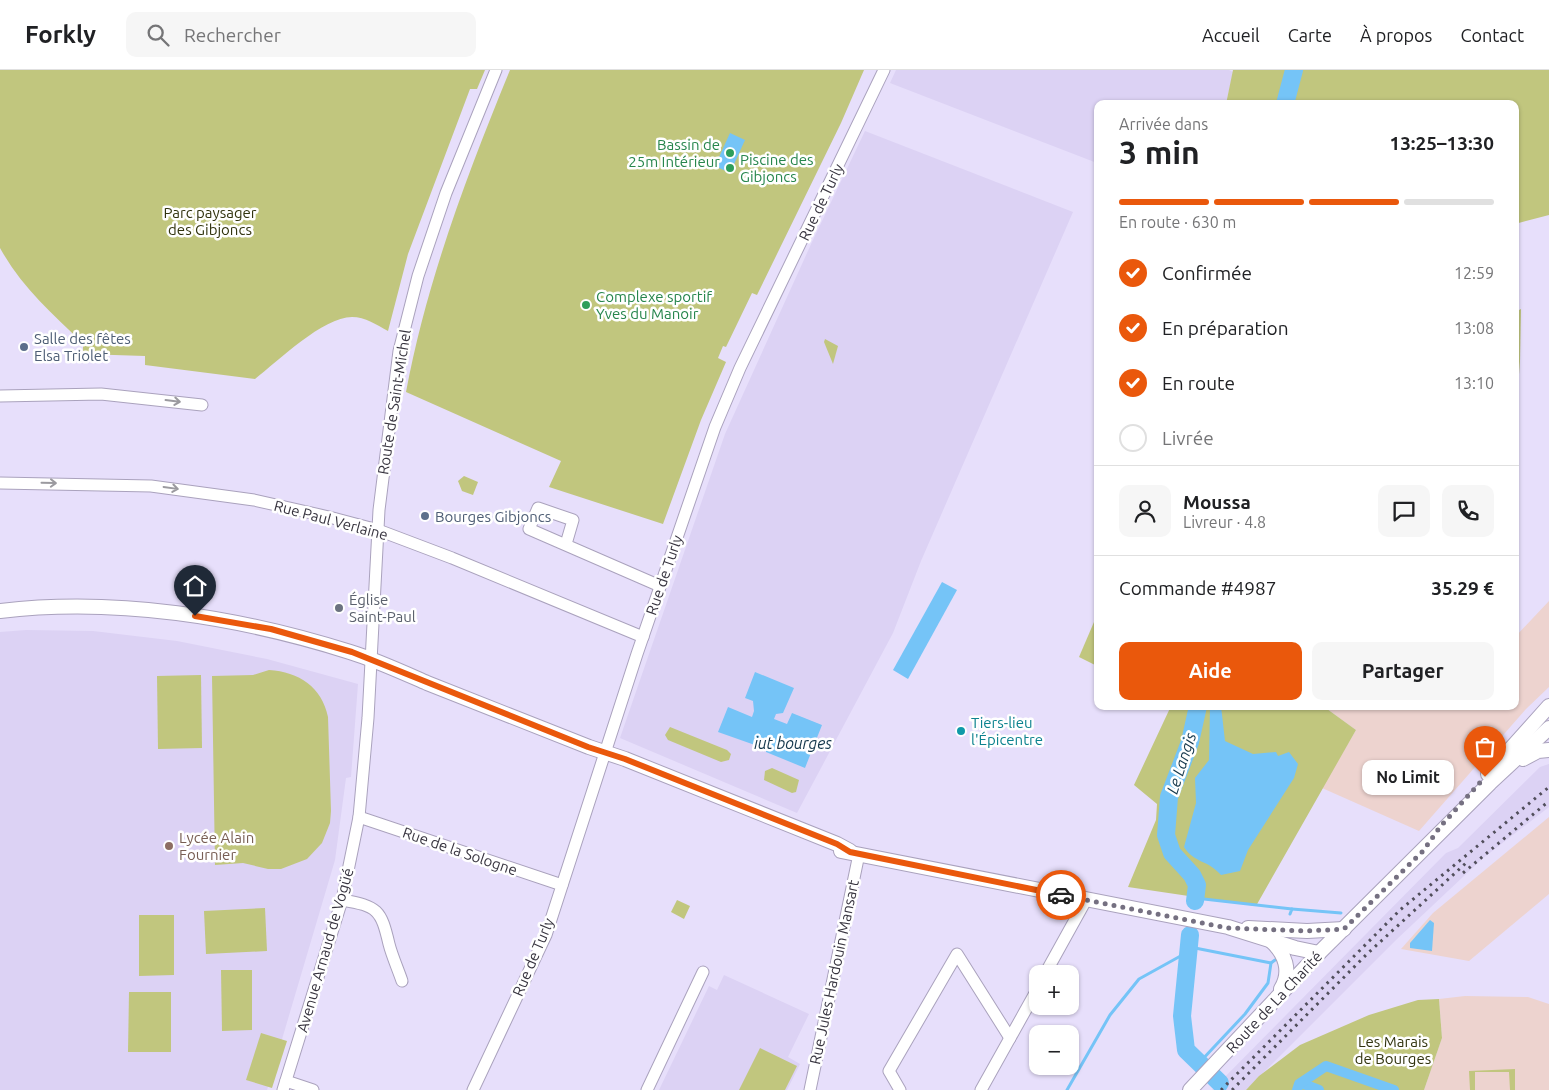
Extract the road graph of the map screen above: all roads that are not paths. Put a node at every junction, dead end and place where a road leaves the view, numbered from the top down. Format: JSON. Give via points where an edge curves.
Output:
{"nodes":[{"id":1,"x":496,"y":70,"type":"edge"},
{"id":2,"x":884,"y":70,"type":"edge"},
{"id":3,"x":0,"y":396,"type":"edge"},
{"id":4,"x":202,"y":405,"type":"dead end"},
{"id":5,"x":0,"y":482,"type":"edge"},
{"id":6,"x":378,"y":530,"type":"junction"},
{"id":7,"x":566,"y":544,"type":"dead end"},
{"id":8,"x":660,"y":586,"type":"junction"},
{"id":9,"x":0,"y":611,"type":"edge"},
{"id":10,"x":643,"y":637,"type":"junction"},
{"id":11,"x":370,"y":659,"type":"junction"},
{"id":12,"x":1549,"y":706,"type":"edge"},
{"id":13,"x":1548,"y":729,"type":"edge"},
{"id":14,"x":1521,"y":736,"type":"junction"},
{"id":15,"x":1549,"y":750,"type":"edge"},
{"id":16,"x":605,"y":753,"type":"junction"},
{"id":17,"x":359,"y":817,"type":"junction"},
{"id":18,"x":1423,"y":851,"type":"junction"},
{"id":19,"x":855,"y":853,"type":"junction"},
{"id":20,"x":562,"y":885,"type":"junction"},
{"id":21,"x":342,"y":900,"type":"junction"},
{"id":22,"x":1086,"y":900,"type":"junction"},
{"id":23,"x":1228,"y":928,"type":"junction"},
{"id":24,"x":1344,"y":929,"type":"junction"},
{"id":25,"x":1307,"y":931,"type":"junction"},
{"id":26,"x":1269,"y":940,"type":"junction"},
{"id":27,"x":1319,"y":953,"type":"junction"},
{"id":28,"x":1050,"y":965,"type":"edge"},
{"id":29,"x":703,"y":972,"type":"dead end"},
{"id":30,"x":402,"y":981,"type":"dead end"},
{"id":31,"x":1277,"y":997,"type":"junction"},
{"id":32,"x":1029,"y":1004,"type":"edge"},
{"id":33,"x":1010,"y":1038,"type":"junction"},
{"id":34,"x":285,"y":1085,"type":"edge"},
{"id":35,"x":1194,"y":1085,"type":"edge"},
{"id":36,"x":313,"y":1090,"type":"edge"},
{"id":37,"x":473,"y":1090,"type":"edge"},
{"id":38,"x":647,"y":1090,"type":"edge"},
{"id":39,"x":810,"y":1090,"type":"edge"},
{"id":40,"x":900,"y":1090,"type":"edge"},
{"id":41,"x":981,"y":1090,"type":"edge"}],
"edges":[{"from":1,"to":6,"type":"street","name":"Route de Saint-Michel","via":[[446,193],[416,285],[399,351]]},
{"from":2,"to":8,"type":"street","name":"Rue de Turly","via":[[740,368],[715,427]]},
{"from":3,"to":4,"type":"street","one_way":true,"via":[[101,394]]},
{"from":5,"to":6,"type":"street","name":"Rue Paul Verlaine","one_way":true,"via":[[123,484],[189,490],[254,500]]},
{"from":6,"to":10,"type":"street","name":"Rue Paul Verlaine"},
{"from":6,"to":11,"type":"street","name":"Route de Saint-Michel"},
{"from":7,"to":8,"type":"street"},
{"from":8,"to":10,"type":"street","name":"Rue de Turly"},
{"from":9,"to":11,"type":"main road","via":[[73,606],[176,614],[271,629]]},
{"from":10,"to":16,"type":"street","name":"Rue de Turly"},
{"from":11,"to":16,"type":"main road"},
{"from":11,"to":17,"type":"street","name":"Avenue Arnaud de Vogüé"},
{"from":12,"to":14,"type":"main road","name":"Route de La Charité"},
{"from":13,"to":14,"type":"main road"},
{"from":13,"to":18,"type":"main road","name":"Route de La Charité"},
{"from":14,"to":18,"type":"main road","name":"Route de La Charité","via":[[1440,827]]},
{"from":15,"to":18,"type":"main road","via":[[1526,756],[1444,837]]},
{"from":16,"to":19,"type":"main road"},
{"from":16,"to":20,"type":"street","name":"Rue de Turly"},
{"from":17,"to":20,"type":"street","name":"Rue de la Sologne"},
{"from":17,"to":21,"type":"street","name":"Avenue Arnaud de Vogüé"},
{"from":18,"to":24,"type":"main road","name":"Route de La Charité"},
{"from":19,"to":22,"type":"main road"},
{"from":19,"to":39,"type":"street","name":"Rue Jules Hardouin Mansart"},
{"from":20,"to":37,"type":"street","name":"Rue de Turly","via":[[546,935]]},
{"from":21,"to":30,"type":"street","via":[[378,912],[384,921]]},
{"from":21,"to":34,"type":"street","name":"Avenue Arnaud de Vogüé"},
{"from":22,"to":23,"type":"main road"},
{"from":22,"to":28,"type":"street"},
{"from":23,"to":25,"type":"main road"},
{"from":23,"to":26,"type":"main road"},
{"from":24,"to":25,"type":"main road"},
{"from":24,"to":27,"type":"main road","name":"Route de La Charité"},
{"from":25,"to":27,"type":"main road"},
{"from":26,"to":27,"type":"main road"},
{"from":26,"to":31,"type":"main road","via":[[1280,949],[1286,964],[1286,978]]},
{"from":27,"to":31,"type":"main road","name":"Route de La Charité"},
{"from":29,"to":38,"type":"street"},
{"from":31,"to":35,"type":"main road","name":"Route de La Charité"},
{"from":32,"to":33,"type":"street"},
{"from":33,"to":40,"type":"street","via":[[961,951],[889,1071]]},
{"from":33,"to":41,"type":"street"},
{"from":34,"to":36,"type":"street"}]}
